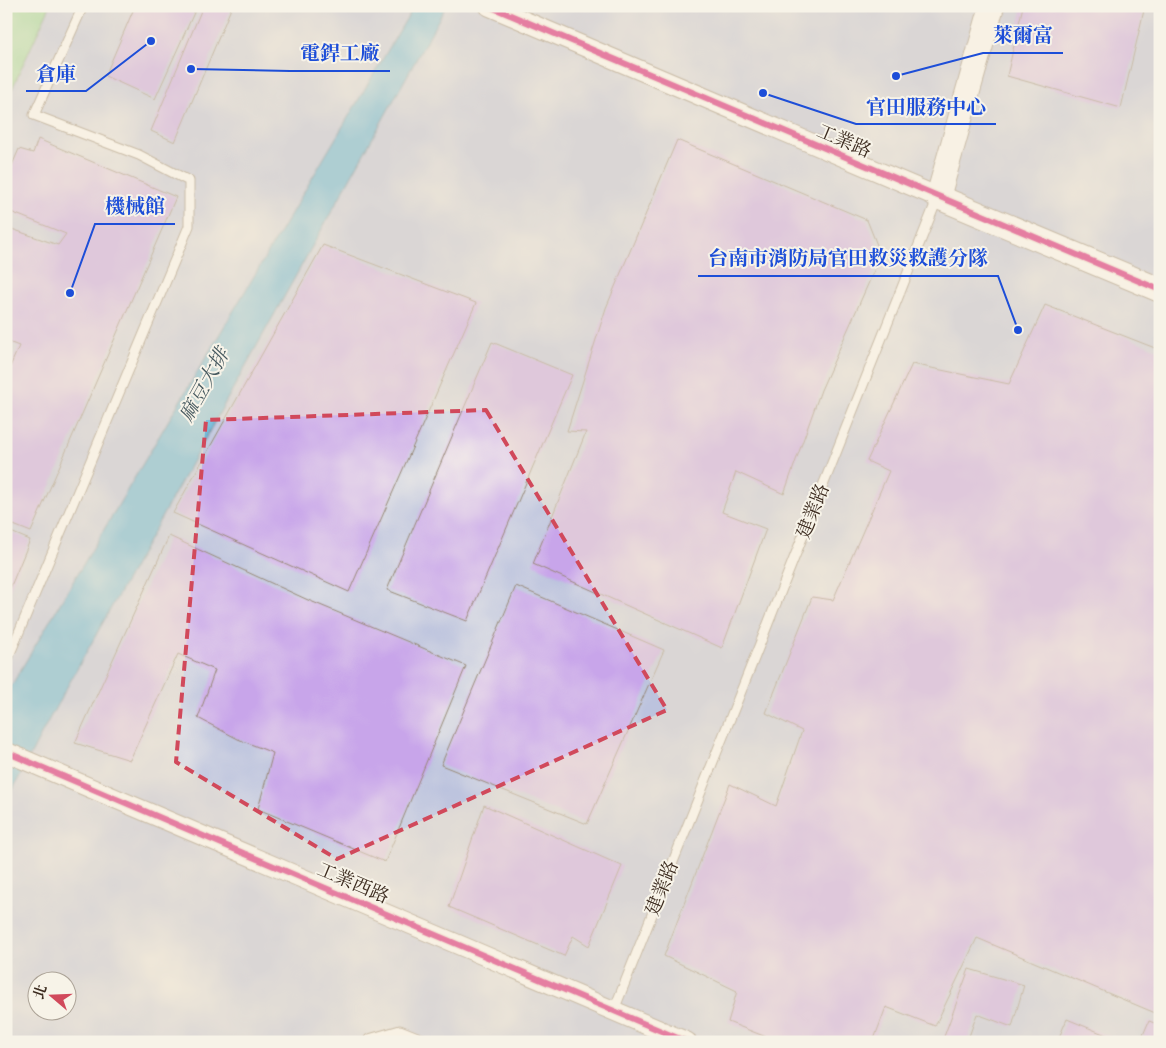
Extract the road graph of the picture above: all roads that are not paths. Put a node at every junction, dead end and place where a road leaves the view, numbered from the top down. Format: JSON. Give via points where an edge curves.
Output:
{"nodes":[{"id":1,"x":83,"y":6,"type":"edge"},
{"id":2,"x":489,"y":6,"type":"edge"},
{"id":3,"x":992,"y":6,"type":"edge"},
{"id":4,"x":938,"y":197,"type":"junction"},
{"id":5,"x":1160,"y":290,"type":"edge"},
{"id":6,"x":6,"y":664,"type":"edge"},
{"id":7,"x":6,"y":752,"type":"edge"},
{"id":8,"x":614,"y":1010,"type":"junction"},
{"id":9,"x":368,"y":1042,"type":"edge"},
{"id":10,"x":430,"y":1042,"type":"edge"},
{"id":11,"x":687,"y":1042,"type":"edge"}],
"edges":[{"from":1,"to":6,"type":"lane","via":[[34,115],[139,155],[189,181],[189,226]]},
{"from":2,"to":4,"type":"street","name":"工業路"},
{"from":3,"to":4,"type":"street","name":"建業路"},
{"from":4,"to":5,"type":"street","name":"工業路"},
{"from":4,"to":8,"type":"lane","name":"建業路"},
{"from":7,"to":8,"type":"street","name":"工業西路"},
{"from":8,"to":11,"type":"street","name":"工業西路"},
{"from":9,"to":10,"type":"lane","via":[[400,1030]]}]}
